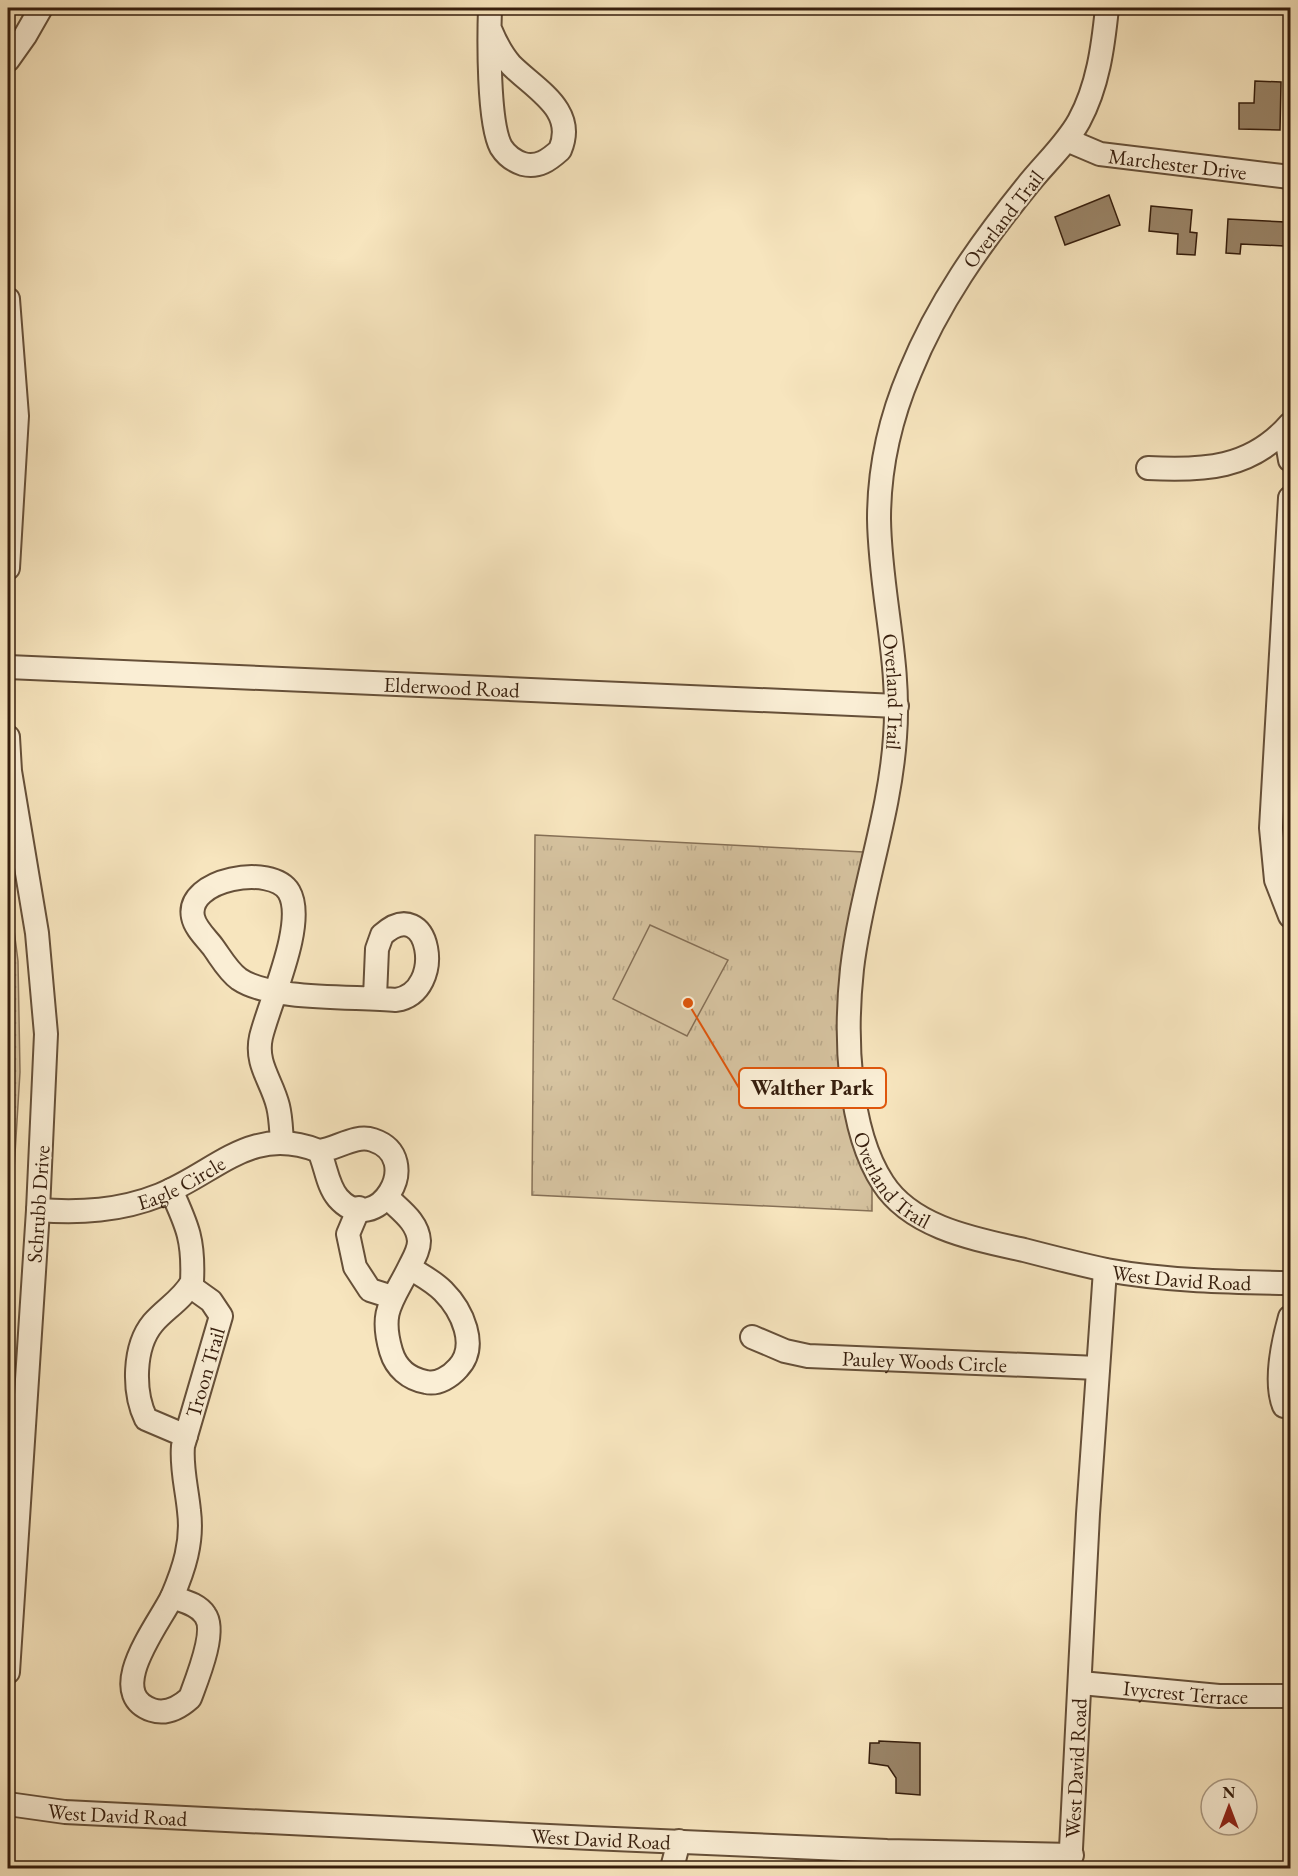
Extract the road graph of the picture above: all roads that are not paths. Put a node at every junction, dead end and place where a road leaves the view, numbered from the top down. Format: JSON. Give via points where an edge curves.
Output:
{"nodes":[{"id":1,"x":41,"y":8,"type":"edge"},
{"id":2,"x":1107,"y":8,"type":"edge"},
{"id":3,"x":490,"y":15,"type":"edge"},
{"id":4,"x":8,"y":60,"type":"edge"},
{"id":5,"x":1067,"y":140,"type":"junction"},
{"id":6,"x":1290,"y":177,"type":"edge"},
{"id":7,"x":8,"y":299,"type":"edge"},
{"id":8,"x":1286,"y":429,"type":"edge"},
{"id":9,"x":11,"y":455,"type":"edge"},
{"id":10,"x":1290,"y":460,"type":"edge"},
{"id":11,"x":1148,"y":468,"type":"dead end"},
{"id":12,"x":1290,"y":498,"type":"edge"},
{"id":13,"x":8,"y":568,"type":"edge"},
{"id":14,"x":8,"y":667,"type":"edge"},
{"id":15,"x":897,"y":706,"type":"junction"},
{"id":16,"x":8,"y":737,"type":"edge"},
{"id":17,"x":1290,"y":916,"type":"edge"},
{"id":18,"x":276,"y":992,"type":"junction"},
{"id":19,"x":375,"y":998,"type":"dead end"},
{"id":20,"x":282,"y":1142,"type":"junction"},
{"id":21,"x":319,"y":1151,"type":"junction"},
{"id":22,"x":171,"y":1190,"type":"junction"},
{"id":23,"x":388,"y":1198,"type":"junction"},
{"id":24,"x":359,"y":1208,"type":"junction"},
{"id":25,"x":38,"y":1210,"type":"junction"},
{"id":26,"x":410,"y":1268,"type":"junction"},
{"id":27,"x":1105,"y":1270,"type":"junction"},
{"id":28,"x":1290,"y":1283,"type":"edge"},
{"id":29,"x":190,"y":1286,"type":"junction"},
{"id":30,"x":392,"y":1296,"type":"junction"},
{"id":31,"x":1290,"y":1317,"type":"edge"},
{"id":32,"x":752,"y":1337,"type":"dead end"},
{"id":33,"x":1098,"y":1368,"type":"junction"},
{"id":34,"x":1284,"y":1406,"type":"dead end"},
{"id":35,"x":186,"y":1436,"type":"junction"},
{"id":36,"x":172,"y":1597,"type":"junction"},
{"id":37,"x":8,"y":1672,"type":"edge"},
{"id":38,"x":1081,"y":1683,"type":"junction"},
{"id":39,"x":1290,"y":1696,"type":"edge"},
{"id":40,"x":8,"y":1804,"type":"edge"},
{"id":41,"x":678,"y":1841,"type":"junction"},
{"id":42,"x":1071,"y":1862,"type":"edge"},
{"id":43,"x":672,"y":1869,"type":"edge"}],
"edges":[{"from":1,"to":4,"type":"street"},
{"from":2,"to":5,"type":"street","name":"Overland Trail","via":[[1092,91]]},
{"from":3,"to":3,"type":"street","via":[[495,126],[501,147],[518,162],[541,164],[560,150],[565,139],[562,117],[509,63]]},
{"from":5,"to":6,"type":"street","name":"Marchester Drive","via":[[1100,154]]},
{"from":5,"to":15,"type":"street","name":"Overland Trail","via":[[1029,183],[960,275],[927,332],[896,407],[882,461],[879,521]]},
{"from":7,"to":9,"type":"street","via":[[17,416]]},
{"from":8,"to":10,"type":"street"},
{"from":8,"to":11,"type":"street","via":[[1255,451],[1225,465],[1191,471]]},
{"from":9,"to":13,"type":"street"},
{"from":12,"to":17,"type":"street","via":[[1271,828],[1276,880]]},
{"from":14,"to":15,"type":"street","name":"Elderwood Road"},
{"from":15,"to":27,"type":"street","name":"Overland Trail","via":[[894,757],[856,938],[850,1003],[854,1092],[870,1158],[884,1185],[900,1202],[934,1225]]},
{"from":16,"to":25,"type":"street","name":"Schrubb Drive","via":[[44,990],[45,1078]]},
{"from":18,"to":18,"type":"street","via":[[241,980],[194,921],[192,906],[204,891],[219,883],[256,877],[273,879],[288,891],[292,900],[291,933]]},
{"from":18,"to":19,"type":"street"},
{"from":18,"to":20,"type":"street","via":[[259,1054],[278,1107]]},
{"from":20,"to":21,"type":"street","name":"Eagle Circle"},
{"from":20,"to":22,"type":"street","name":"Eagle Circle","via":[[233,1154]]},
{"from":21,"to":23,"type":"street","via":[[361,1140],[372,1140],[384,1147],[396,1168],[396,1180]]},
{"from":21,"to":24,"type":"street","via":[[330,1185],[339,1198]]},
{"from":22,"to":25,"type":"street","name":"Eagle Circle","via":[[107,1209]]},
{"from":22,"to":29,"type":"street","via":[[191,1241]]},
{"from":23,"to":24,"type":"street","via":[[378,1205]]},
{"from":23,"to":26,"type":"street","via":[[418,1233],[417,1253]]},
{"from":24,"to":30,"type":"street","via":[[348,1234],[355,1267],[370,1290]]},
{"from":25,"to":37,"type":"street","name":"Schrubb Drive"},
{"from":26,"to":30,"type":"street"},
{"from":26,"to":30,"type":"street","via":[[443,1291],[459,1313],[468,1345],[464,1362],[456,1371],[430,1383],[404,1372],[392,1353],[386,1329]]},
{"from":27,"to":28,"type":"street","name":"West David Road","via":[[1206,1281]]},
{"from":27,"to":33,"type":"street","name":"West David Road"},
{"from":29,"to":35,"type":"street","name":"Troon Trail","via":[[211,1301],[221,1316]]},
{"from":29,"to":35,"type":"street","name":"Troon Trail","via":[[147,1333],[141,1345],[137,1393],[146,1419]]},
{"from":31,"to":34,"type":"street","via":[[1280,1389]]},
{"from":32,"to":33,"type":"street","name":"Pauley Woods Circle","via":[[808,1356]]},
{"from":33,"to":38,"type":"street","name":"West David Road"},
{"from":35,"to":36,"type":"street","name":"Troon Trail","via":[[182,1460],[190,1531],[184,1566]]},
{"from":36,"to":36,"type":"street","name":"Troon Trail","via":[[131,1679],[141,1703],[161,1712],[170,1711],[190,1698],[210,1630],[205,1614]]},
{"from":38,"to":39,"type":"street","name":"Ivycrest Terrace","via":[[1219,1696]]},
{"from":38,"to":42,"type":"street","name":"West David Road"},
{"from":40,"to":41,"type":"street","name":"West David Road","via":[[65,1812]]},
{"from":41,"to":42,"type":"street","name":"West David Road"},
{"from":41,"to":43,"type":"street"}]}
